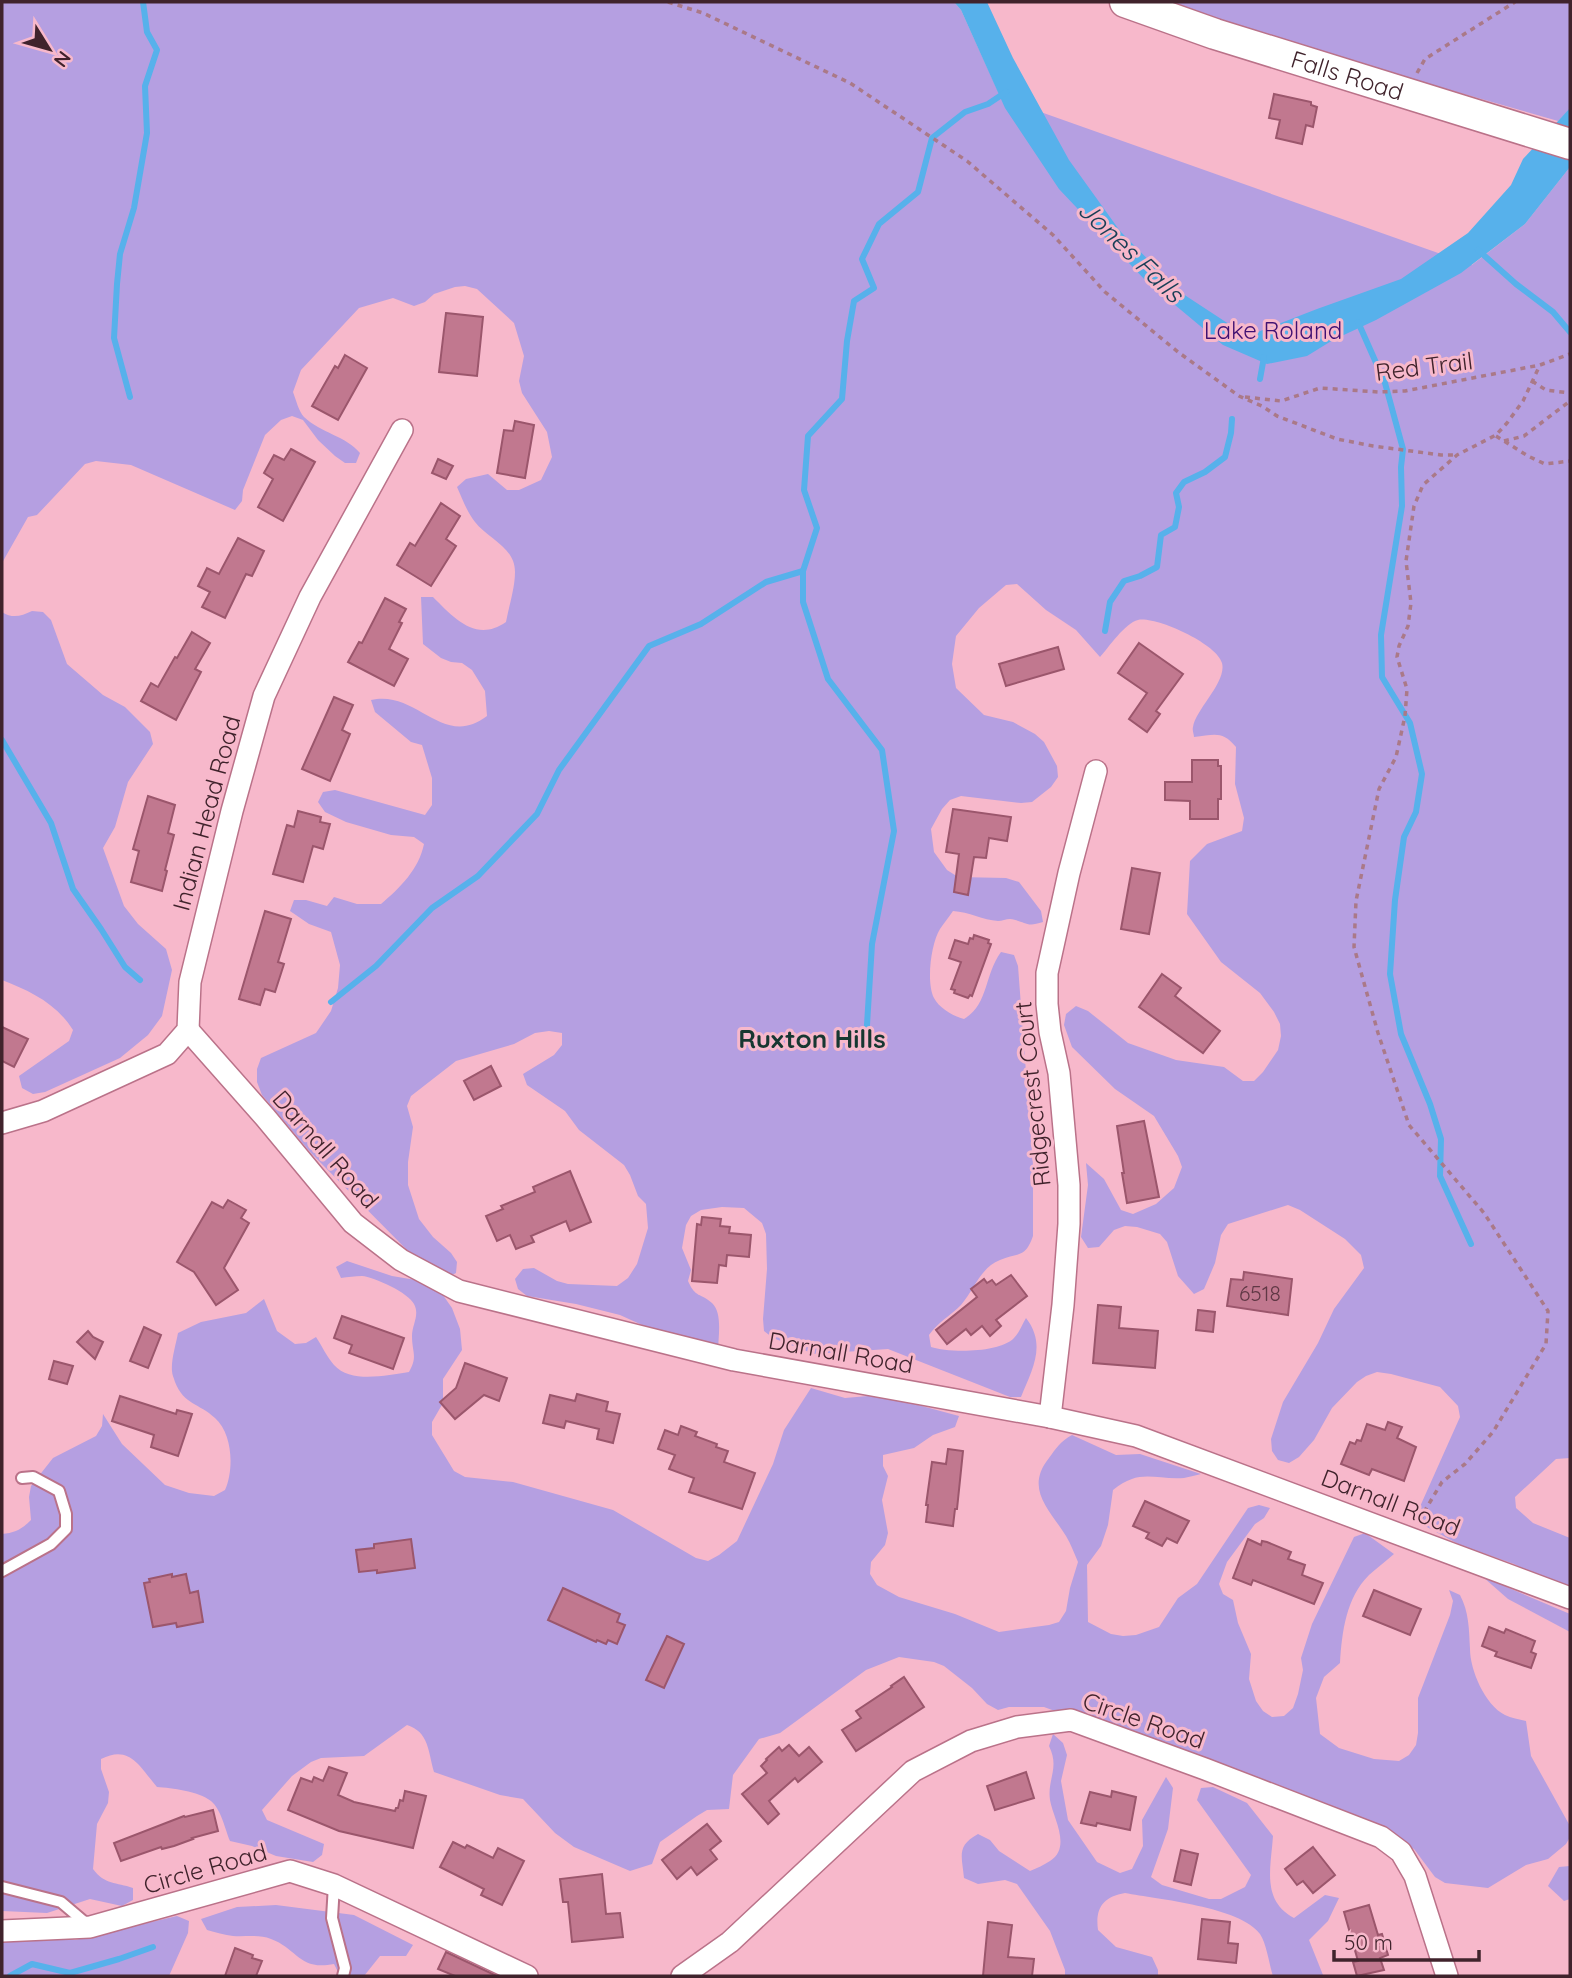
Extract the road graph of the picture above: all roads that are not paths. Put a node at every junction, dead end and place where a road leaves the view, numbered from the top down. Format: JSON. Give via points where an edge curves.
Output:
{"nodes":[{"id":1,"x":1125,"y":2,"type":"edge"},
{"id":2,"x":1570,"y":144,"type":"edge"},
{"id":3,"x":402,"y":430,"type":"dead end"},
{"id":4,"x":1096,"y":771,"type":"dead end"},
{"id":5,"x":188,"y":1030,"type":"junction"},
{"id":6,"x":2,"y":1123,"type":"edge"},
{"id":7,"x":1050,"y":1417,"type":"junction"},
{"id":8,"x":22,"y":1478,"type":"dead end"},
{"id":9,"x":2,"y":1571,"type":"edge"},
{"id":10,"x":1570,"y":1598,"type":"edge"},
{"id":11,"x":334,"y":1885,"type":"junction"},
{"id":12,"x":2,"y":1887,"type":"edge"},
{"id":13,"x":90,"y":1927,"type":"junction"},
{"id":14,"x":2,"y":1931,"type":"edge"},
{"id":15,"x":343,"y":1976,"type":"edge"},
{"id":16,"x":527,"y":1976,"type":"edge"},
{"id":17,"x":682,"y":1976,"type":"edge"},
{"id":18,"x":1447,"y":1976,"type":"edge"}],
"edges":[{"from":1,"to":2,"type":"main road","name":"Falls Road"},
{"from":3,"to":5,"type":"street","name":"Indian Head Road","via":[[310,597],[264,696],[190,982]]},
{"from":4,"to":7,"type":"street","name":"Ridgecrest Court","via":[[1047,973],[1069,1185],[1063,1306]]},
{"from":5,"to":6,"type":"street","via":[[167,1054],[43,1111]]},
{"from":5,"to":7,"type":"street","name":"Darnall Road","via":[[353,1223],[401,1260],[459,1291],[734,1360]]},
{"from":7,"to":10,"type":"street","name":"Darnall Road","via":[[1136,1436]]},
{"from":8,"to":9,"type":"lane","via":[[33,1477],[60,1491],[66,1529],[51,1544]]},
{"from":11,"to":13,"type":"street","name":"Circle Road","via":[[290,1871]]},
{"from":11,"to":15,"type":"lane","via":[[332,1918]]},
{"from":11,"to":16,"type":"street","name":"Circle Road"},
{"from":12,"to":13,"type":"lane","via":[[61,1902]]},
{"from":13,"to":14,"type":"street","name":"Circle Road"},
{"from":17,"to":18,"type":"street","name":"Circle Road","via":[[730,1942],[913,1771],[971,1741],[1017,1727],[1071,1720],[1381,1838],[1401,1852],[1415,1877]]}]}
